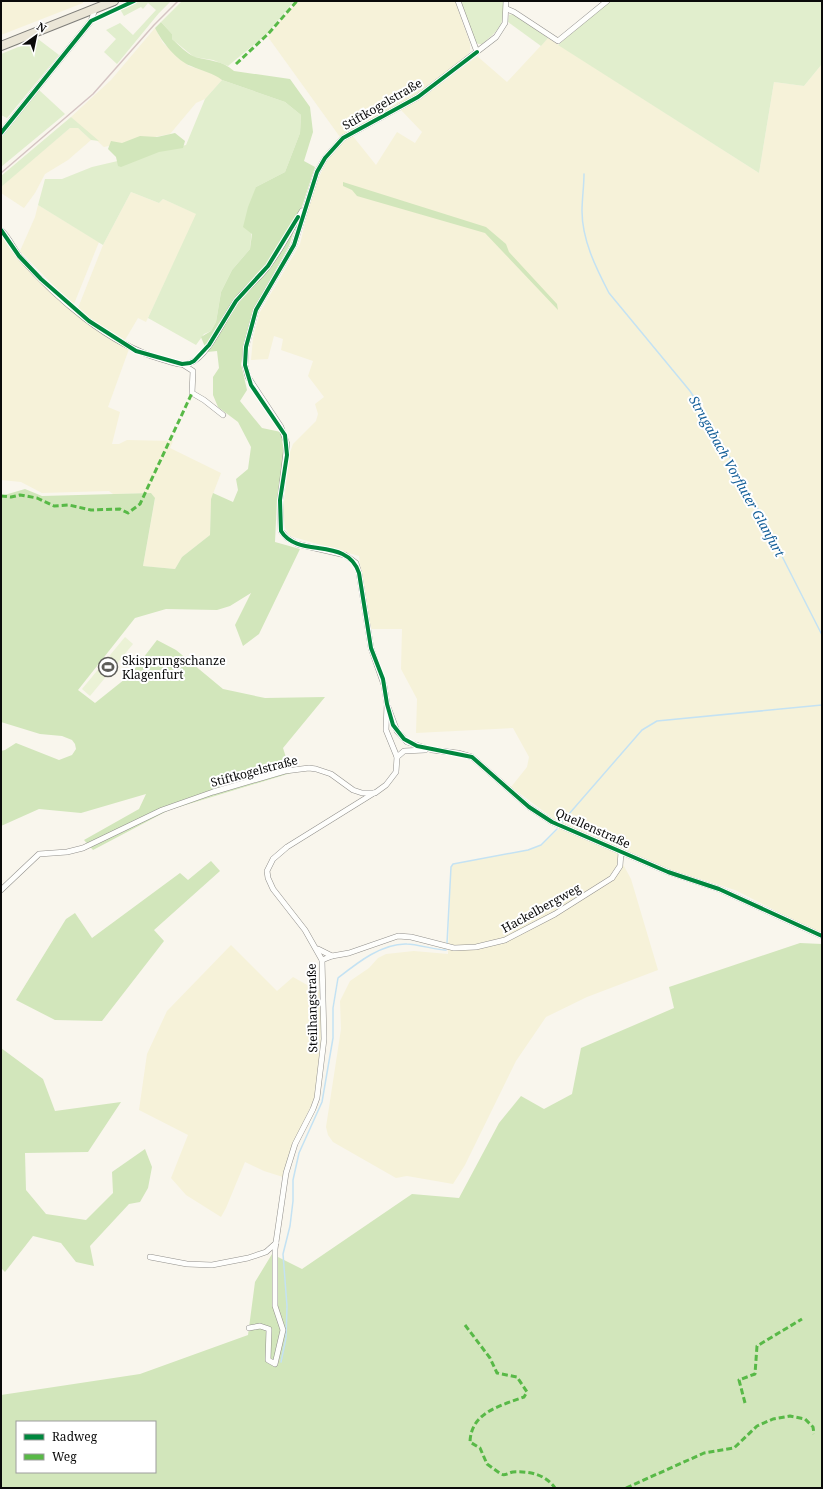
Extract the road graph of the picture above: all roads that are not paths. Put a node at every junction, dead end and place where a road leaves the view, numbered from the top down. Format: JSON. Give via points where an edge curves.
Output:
{"nodes":[{"id":1,"x":114,"y":1,"type":"edge"},
{"id":2,"x":458,"y":1,"type":"edge"},
{"id":3,"x":506,"y":1,"type":"edge"},
{"id":4,"x":606,"y":1,"type":"edge"},
{"id":5,"x":94,"y":9,"type":"junction"},
{"id":6,"x":507,"y":9,"type":"junction"},
{"id":7,"x":1,"y":46,"type":"edge"},
{"id":8,"x":477,"y":52,"type":"junction"},
{"id":9,"x":1,"y":133,"type":"edge"},
{"id":10,"x":306,"y":205,"type":"junction"},
{"id":11,"x":1,"y":230,"type":"edge"},
{"id":12,"x":194,"y":361,"type":"junction"},
{"id":13,"x":182,"y":364,"type":"junction"},
{"id":14,"x":193,"y":371,"type":"junction"},
{"id":15,"x":223,"y":416,"type":"dead end"},
{"id":16,"x":387,"y":704,"type":"junction"},
{"id":17,"x":432,"y":750,"type":"junction"},
{"id":18,"x":397,"y":757,"type":"junction"},
{"id":19,"x":375,"y":792,"type":"junction"},
{"id":20,"x":621,"y":852,"type":"junction"},
{"id":21,"x":1,"y":890,"type":"edge"},
{"id":22,"x":822,"y":936,"type":"edge"},
{"id":23,"x":318,"y":949,"type":"junction"},
{"id":24,"x":332,"y":956,"type":"junction"},
{"id":25,"x":322,"y":960,"type":"junction"},
{"id":26,"x":276,"y":1243,"type":"junction"},
{"id":27,"x":150,"y":1257,"type":"dead end"},
{"id":28,"x":249,"y":1328,"type":"dead end"}],
"edges":[{"from":1,"to":5,"type":"main road"},
{"from":2,"to":8,"type":"street"},
{"from":3,"to":6,"type":"street","name":"Stiftkogelstraße"},
{"from":4,"to":6,"type":"street","via":[[558,41]]},
{"from":5,"to":7,"type":"main road"},
{"from":5,"to":9,"type":"street","via":[[91,21]]},
{"from":6,"to":8,"type":"street","name":"Stiftkogelstraße","via":[[502,30]]},
{"from":8,"to":10,"type":"street","name":"Stiftkogelstraße","via":[[418,97],[343,138],[325,158],[317,172]]},
{"from":10,"to":12,"type":"street","via":[[268,266],[236,301],[209,345]]},
{"from":10,"to":16,"type":"street","name":"Stiftkogelstraße","via":[[294,245],[256,310],[246,347],[245,365],[251,385],[281,428],[286,440],[287,455],[280,500],[281,531],[292,541],[338,552],[356,563],[360,573],[371,648],[383,679]]},
{"from":11,"to":13,"type":"street","via":[[19,256],[41,279],[89,321],[136,351]]},
{"from":12,"to":13,"type":"street"},
{"from":12,"to":14,"type":"street"},
{"from":13,"to":14,"type":"street"},
{"from":14,"to":15,"type":"street","via":[[192,393]]},
{"from":16,"to":17,"type":"street","name":"Quellenstraße","via":[[393,725],[400,736],[412,744]]},
{"from":16,"to":18,"type":"street","name":"Stiftkogelstraße","via":[[386,730]]},
{"from":17,"to":18,"type":"street","name":"Quellenstraße","via":[[404,751]]},
{"from":17,"to":20,"type":"street","name":"Quellenstraße","via":[[472,757],[529,807],[552,822]]},
{"from":18,"to":19,"type":"street","via":[[397,768],[391,780],[380,791]]},
{"from":19,"to":21,"type":"street","name":"Stiftkogelstraße","via":[[357,792],[331,774],[316,769],[285,771],[162,810],[83,848],[38,854]]},
{"from":19,"to":23,"type":"street","name":"Steilhangstraße","via":[[293,842],[268,867],[268,878],[273,889]]},
{"from":20,"to":22,"type":"street","name":"Quellenstraße","via":[[668,872],[719,888]]},
{"from":20,"to":24,"type":"street","name":"Hackelbergweg","via":[[620,866],[612,878],[555,914],[504,940],[458,948],[398,936],[349,953]]},
{"from":23,"to":24,"type":"street"},
{"from":23,"to":25,"type":"street","name":"Steilhangstraße"},
{"from":24,"to":25,"type":"street","name":"Hackelbergweg"},
{"from":25,"to":26,"type":"street","name":"Steilhangstraße","via":[[324,1039],[321,1074],[313,1109],[290,1158]]},
{"from":26,"to":27,"type":"street","via":[[266,1252],[212,1265],[187,1264]]},
{"from":26,"to":28,"type":"street","name":"Steilhangstraße","via":[[276,1306],[283,1330],[275,1364],[268,1360],[269,1329],[260,1326]]}]}
